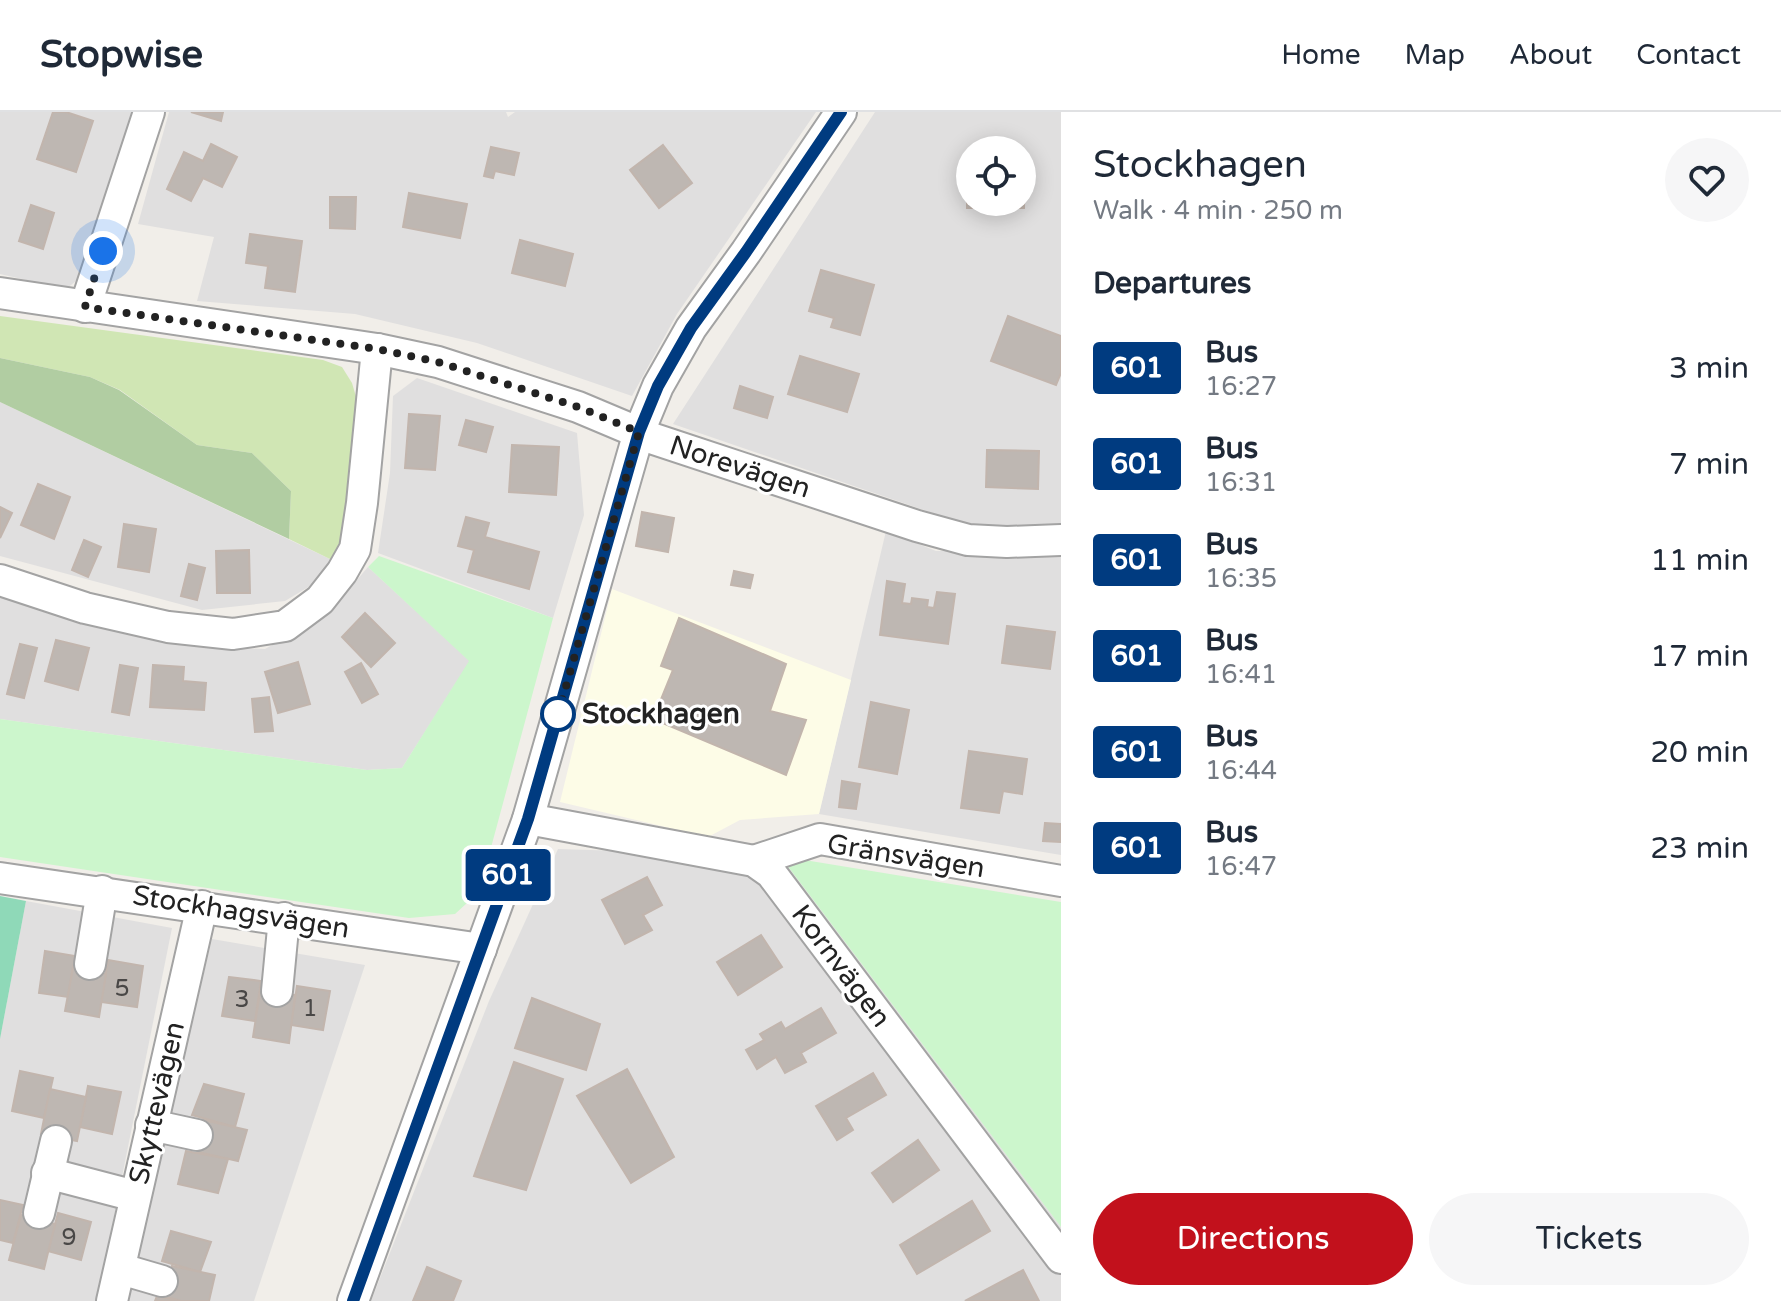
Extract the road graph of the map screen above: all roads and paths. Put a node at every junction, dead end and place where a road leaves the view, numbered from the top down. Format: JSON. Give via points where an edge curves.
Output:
{"nodes":[{"id":1,"x":149,"y":112,"type":"edge"},
{"id":2,"x":841,"y":112,"type":"edge"},
{"id":3,"x":0,"y":293,"type":"edge"},
{"id":4,"x":85,"y":307,"type":"junction"},
{"id":5,"x":377,"y":349,"type":"junction"},
{"id":6,"x":639,"y":432,"type":"junction"},
{"id":7,"x":1061,"y":540,"type":"edge"},
{"id":8,"x":0,"y":580,"type":"edge"},
{"id":9,"x":528,"y":819,"type":"junction"},
{"id":10,"x":754,"y":861,"type":"junction"},
{"id":11,"x":0,"y":878,"type":"edge"},
{"id":12,"x":1061,"y":881,"type":"edge"},
{"id":13,"x":102,"y":891,"type":"junction"},
{"id":14,"x":202,"y":906,"type":"junction"},
{"id":15,"x":284,"y":918,"type":"junction"},
{"id":16,"x":481,"y":949,"type":"junction"},
{"id":17,"x":90,"y":964,"type":"dead end"},
{"id":18,"x":277,"y":991,"type":"dead end"},
{"id":19,"x":151,"y":1125,"type":"junction"},
{"id":20,"x":197,"y":1135,"type":"dead end"},
{"id":21,"x":56,"y":1141,"type":"dead end"},
{"id":22,"x":47,"y":1173,"type":"junction"},
{"id":23,"x":135,"y":1196,"type":"junction"},
{"id":24,"x":39,"y":1213,"type":"dead end"},
{"id":25,"x":1061,"y":1258,"type":"edge"},
{"id":26,"x":121,"y":1269,"type":"junction"},
{"id":27,"x":162,"y":1281,"type":"dead end"},
{"id":28,"x":112,"y":1301,"type":"edge"},
{"id":29,"x":353,"y":1301,"type":"edge"}],
"edges":[{"from":1,"to":4,"type":"street"},
{"from":2,"to":6,"type":"street","via":[[691,328]]},
{"from":3,"to":4,"type":"street","name":"Norevägen"},
{"from":4,"to":5,"type":"street","name":"Norevägen"},
{"from":5,"to":6,"type":"street","name":"Norevägen","via":[[452,367]]},
{"from":5,"to":8,"type":"street","via":[[355,549],[320,600],[285,626],[233,634],[168,627],[85,608]]},
{"from":6,"to":7,"type":"street","name":"Norevägen","via":[[968,540]]},
{"from":6,"to":9,"type":"street"},
{"from":9,"to":10,"type":"street"},
{"from":9,"to":16,"type":"street"},
{"from":10,"to":12,"type":"street","name":"Gränsvägen","via":[[820,839]]},
{"from":10,"to":25,"type":"street","name":"Kornvägen","via":[[771,873]]},
{"from":11,"to":13,"type":"street","name":"Stockhagsvägen"},
{"from":13,"to":14,"type":"street","name":"Stockhagsvägen"},
{"from":13,"to":17,"type":"street"},
{"from":14,"to":15,"type":"street","name":"Stockhagsvägen"},
{"from":14,"to":19,"type":"street","name":"Skyttevägen"},
{"from":15,"to":16,"type":"street","name":"Stockhagsvägen"},
{"from":15,"to":18,"type":"street"},
{"from":16,"to":29,"type":"street"},
{"from":19,"to":20,"type":"street"},
{"from":19,"to":23,"type":"street","name":"Skyttevägen"},
{"from":21,"to":22,"type":"street"},
{"from":22,"to":23,"type":"street"},
{"from":22,"to":24,"type":"street"},
{"from":23,"to":26,"type":"street","name":"Skyttevägen"},
{"from":26,"to":27,"type":"street"},
{"from":26,"to":28,"type":"street","name":"Skyttevägen"}]}
